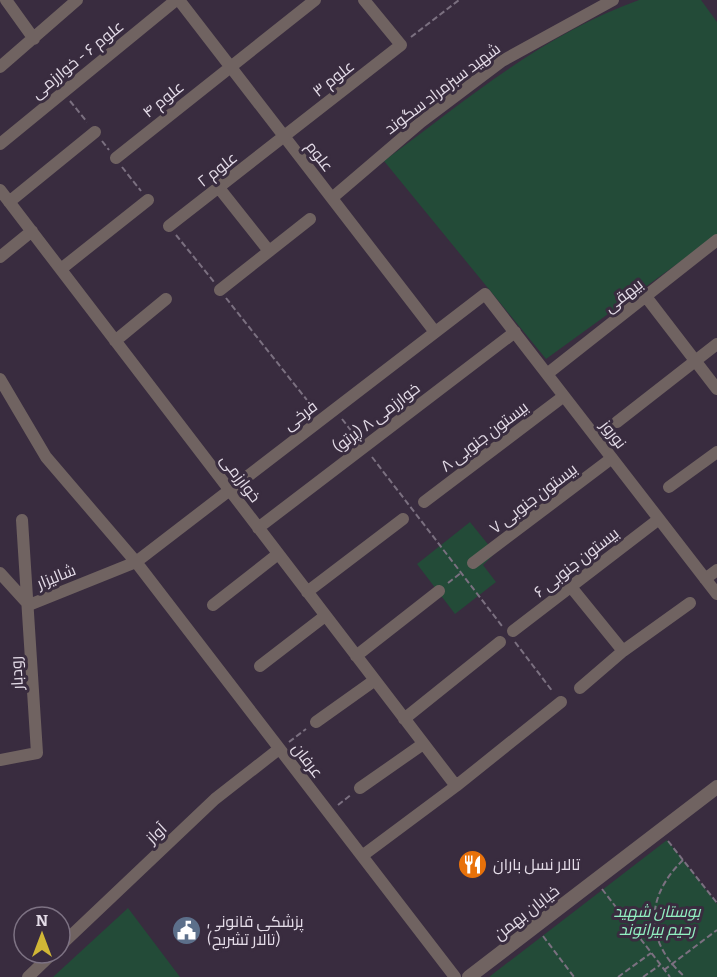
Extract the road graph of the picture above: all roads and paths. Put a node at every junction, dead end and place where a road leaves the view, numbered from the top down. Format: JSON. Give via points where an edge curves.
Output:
{"nodes":[{"id":1,"x":6,"y":0,"type":"edge"},
{"id":2,"x":77,"y":0,"type":"edge"},
{"id":3,"x":178,"y":0,"type":"edge"},
{"id":4,"x":315,"y":0,"type":"edge"},
{"id":5,"x":364,"y":0,"type":"edge"},
{"id":6,"x":459,"y":0,"type":"edge"},
{"id":7,"x":613,"y":0,"type":"edge"},
{"id":8,"x":34,"y":39,"type":"junction"},
{"id":9,"x":401,"y":45,"type":"junction"},
{"id":10,"x":230,"y":66,"type":"junction"},
{"id":11,"x":0,"y":67,"type":"edge"},
{"id":12,"x":62,"y":92,"type":"junction"},
{"id":13,"x":95,"y":132,"type":"junction"},
{"id":14,"x":285,"y":137,"type":"junction"},
{"id":15,"x":0,"y":144,"type":"edge"},
{"id":16,"x":116,"y":158,"type":"junction"},
{"id":17,"x":219,"y":188,"type":"junction"},
{"id":18,"x":0,"y":190,"type":"edge"},
{"id":19,"x":332,"y":198,"type":"junction"},
{"id":20,"x":148,"y":200,"type":"joint"},
{"id":21,"x":9,"y":202,"type":"junction"},
{"id":22,"x":310,"y":219,"type":"dead end"},
{"id":23,"x":169,"y":226,"type":"joint"},
{"id":24,"x":32,"y":231,"type":"junction"},
{"id":25,"x":717,"y":240,"type":"edge"},
{"id":26,"x":269,"y":251,"type":"junction"},
{"id":27,"x":0,"y":256,"type":"edge"},
{"id":28,"x":61,"y":269,"type":"junction"},
{"id":29,"x":220,"y":290,"type":"junction"},
{"id":30,"x":485,"y":294,"type":"joint"},
{"id":31,"x":166,"y":298,"type":"dead end"},
{"id":32,"x":647,"y":298,"type":"junction"},
{"id":33,"x":435,"y":332,"type":"junction"},
{"id":34,"x":515,"y":332,"type":"junction"},
{"id":35,"x":115,"y":341,"type":"junction"},
{"id":36,"x":717,"y":344,"type":"edge"},
{"id":37,"x":695,"y":361,"type":"junction"},
{"id":38,"x":547,"y":374,"type":"junction"},
{"id":39,"x":0,"y":379,"type":"edge"},
{"id":40,"x":717,"y":389,"type":"edge"},
{"id":41,"x":564,"y":396,"type":"junction"},
{"id":42,"x":334,"y":409,"type":"junction"},
{"id":43,"x":322,"y":419,"type":"junction"},
{"id":44,"x":617,"y":422,"type":"dead end"},
{"id":45,"x":364,"y":447,"type":"junction"},
{"id":46,"x":717,"y":452,"type":"edge"},
{"id":47,"x":612,"y":458,"type":"junction"},
{"id":48,"x":669,"y":487,"type":"dead end"},
{"id":49,"x":229,"y":490,"type":"junction"},
{"id":50,"x":424,"y":502,"type":"joint"},
{"id":51,"x":413,"y":511,"type":"junction"},
{"id":52,"x":403,"y":519,"type":"joint"},
{"id":53,"x":659,"y":519,"type":"junction"},
{"id":54,"x":22,"y":520,"type":"dead end"},
{"id":55,"x":258,"y":528,"type":"junction"},
{"id":56,"x":278,"y":554,"type":"junction"},
{"id":57,"x":136,"y":562,"type":"junction"},
{"id":58,"x":473,"y":564,"type":"joint"},
{"id":59,"x":717,"y":570,"type":"edge"},
{"id":60,"x":0,"y":573,"type":"edge"},
{"id":61,"x":461,"y":573,"type":"junction"},
{"id":62,"x":705,"y":579,"type":"junction"},
{"id":63,"x":571,"y":586,"type":"junction"},
{"id":64,"x":439,"y":591,"type":"joint"},
{"id":65,"x":308,"y":592,"type":"junction"},
{"id":66,"x":717,"y":594,"type":"edge"},
{"id":67,"x":690,"y":603,"type":"dead end"},
{"id":68,"x":213,"y":604,"type":"dead end"},
{"id":69,"x":29,"y":605,"type":"junction"},
{"id":70,"x":325,"y":616,"type":"junction"},
{"id":71,"x":506,"y":634,"type":"junction"},
{"id":72,"x":623,"y":651,"type":"junction"},
{"id":73,"x":356,"y":656,"type":"junction"},
{"id":74,"x":260,"y":666,"type":"dead end"},
{"id":75,"x":375,"y":680,"type":"junction"},
{"id":76,"x":580,"y":688,"type":"dead end"},
{"id":77,"x":561,"y":702,"type":"joint"},
{"id":78,"x":404,"y":719,"type":"junction"},
{"id":79,"x":316,"y":722,"type":"joint"},
{"id":80,"x":423,"y":744,"type":"junction"},
{"id":81,"x":279,"y":748,"type":"junction"},
{"id":82,"x":0,"y":760,"type":"edge"},
{"id":83,"x":456,"y":786,"type":"junction"},
{"id":84,"x":717,"y":787,"type":"edge"},
{"id":85,"x":360,"y":788,"type":"joint"},
{"id":86,"x":328,"y":812,"type":"junction"},
{"id":87,"x":659,"y":830,"type":"junction"},
{"id":88,"x":362,"y":856,"type":"junction"},
{"id":89,"x":683,"y":860,"type":"junction"},
{"id":90,"x":595,"y":879,"type":"junction"},
{"id":91,"x":717,"y":903,"type":"edge"},
{"id":92,"x":535,"y":926,"type":"junction"},
{"id":93,"x":717,"y":930,"type":"edge"},
{"id":94,"x":72,"y":935,"type":"edge"},
{"id":95,"x":651,"y":953,"type":"junction"},
{"id":96,"x":40,"y":965,"type":"edge"},
{"id":97,"x":660,"y":965,"type":"junction"},
{"id":98,"x":671,"y":965,"type":"junction"},
{"id":99,"x":664,"y":970,"type":"junction"},
{"id":100,"x":28,"y":977,"type":"edge"},
{"id":101,"x":455,"y":977,"type":"edge"},
{"id":102,"x":469,"y":977,"type":"edge"},
{"id":103,"x":574,"y":977,"type":"edge"},
{"id":104,"x":618,"y":977,"type":"edge"},
{"id":105,"x":643,"y":977,"type":"edge"},
{"id":106,"x":670,"y":977,"type":"edge"},
{"id":107,"x":685,"y":977,"type":"edge"}],
"edges":[{"from":1,"to":8,"type":"street"},
{"from":2,"to":8,"type":"street"},
{"from":3,"to":10,"type":"street","name":"علوم"},
{"from":3,"to":12,"type":"street","name":"علوم ۶ - خوارزمی"},
{"from":4,"to":10,"type":"street","name":"علوم ۴"},
{"from":5,"to":9,"type":"street"},
{"from":6,"to":9,"type":"path"},
{"from":7,"to":19,"type":"street","name":"شهید سبزمراد سگوند","via":[[502,61],[421,122]]},
{"from":8,"to":11,"type":"street"},
{"from":9,"to":14,"type":"street","name":"علوم ۳"},
{"from":10,"to":14,"type":"street","name":"علوم"},
{"from":10,"to":16,"type":"street","name":"علوم ۴"},
{"from":12,"to":13,"type":"path"},
{"from":12,"to":15,"type":"street","name":"علوم ۶ - خوارزمی"},
{"from":13,"to":16,"type":"path"},
{"from":13,"to":21,"type":"street"},
{"from":14,"to":17,"type":"street","name":"علوم ۲"},
{"from":14,"to":19,"type":"street","name":"علوم"},
{"from":16,"to":20,"type":"path"},
{"from":17,"to":23,"type":"street","name":"علوم ۲"},
{"from":17,"to":26,"type":"street"},
{"from":18,"to":21,"type":"street","name":"خوارزمی"},
{"from":19,"to":33,"type":"street","name":"علوم"},
{"from":20,"to":28,"type":"street"},
{"from":21,"to":24,"type":"street","name":"خوارزمی"},
{"from":22,"to":26,"type":"street"},
{"from":23,"to":29,"type":"path"},
{"from":24,"to":27,"type":"street"},
{"from":24,"to":28,"type":"street","name":"خوارزمی"},
{"from":25,"to":32,"type":"street","name":"بیهقی"},
{"from":26,"to":29,"type":"street"},
{"from":28,"to":35,"type":"street","name":"خوارزمی"},
{"from":29,"to":43,"type":"path"},
{"from":30,"to":33,"type":"street","name":"فرخی"},
{"from":30,"to":34,"type":"street","name":"نوروز"},
{"from":31,"to":35,"type":"street"},
{"from":32,"to":37,"type":"street"},
{"from":32,"to":38,"type":"street","name":"بیهقی"},
{"from":33,"to":42,"type":"street","name":"فرخی"},
{"from":34,"to":38,"type":"street","name":"نوروز"},
{"from":34,"to":45,"type":"street","name":"خوارزمی ۸ (پرتو)"},
{"from":35,"to":49,"type":"street","name":"خوارزمی"},
{"from":36,"to":37,"type":"street"},
{"from":37,"to":40,"type":"street"},
{"from":37,"to":44,"type":"street"},
{"from":38,"to":41,"type":"street","name":"نوروز"},
{"from":39,"to":57,"type":"street","via":[[46,457]]},
{"from":41,"to":47,"type":"street","name":"نوروز"},
{"from":41,"to":50,"type":"street","name":"بیستون جنوبی ۸"},
{"from":42,"to":43,"type":"street","name":"فرخی"},
{"from":42,"to":45,"type":"path"},
{"from":43,"to":49,"type":"street","name":"فرخی"},
{"from":45,"to":51,"type":"path"},
{"from":45,"to":55,"type":"street","name":"خوارزمی ۸ (پرتو)"},
{"from":46,"to":48,"type":"street"},
{"from":47,"to":53,"type":"street","name":"نوروز"},
{"from":47,"to":58,"type":"street","name":"بیستون جنوبی ۷"},
{"from":49,"to":55,"type":"street","name":"خوارزمی"},
{"from":49,"to":57,"type":"street","name":"فرخی"},
{"from":50,"to":51,"type":"path"},
{"from":51,"to":52,"type":"path"},
{"from":51,"to":61,"type":"path"},
{"from":52,"to":65,"type":"street"},
{"from":53,"to":62,"type":"street","name":"نوروز"},
{"from":53,"to":63,"type":"street","name":"بیستون جنوبی ۶"},
{"from":54,"to":69,"type":"street","name":"رودبار"},
{"from":55,"to":56,"type":"street","name":"خوارزمی"},
{"from":56,"to":65,"type":"street","name":"خوارزمی"},
{"from":56,"to":68,"type":"street"},
{"from":57,"to":69,"type":"street","name":"شالیزار"},
{"from":57,"to":81,"type":"street","name":"عرفان"},
{"from":58,"to":61,"type":"path"},
{"from":59,"to":62,"type":"street"},
{"from":60,"to":69,"type":"street","name":"شالیزار"},
{"from":61,"to":64,"type":"path"},
{"from":61,"to":71,"type":"path"},
{"from":62,"to":66,"type":"street","name":"نوروز"},
{"from":63,"to":71,"type":"street","name":"بیستون جنوبی ۶"},
{"from":63,"to":72,"type":"street"},
{"from":64,"to":73,"type":"street"},
{"from":65,"to":70,"type":"street","name":"خوارزمی"},
{"from":67,"to":72,"type":"street"},
{"from":69,"to":82,"type":"street","name":"رودبار","via":[[37,753]]},
{"from":70,"to":73,"type":"street","name":"خوارزمی"},
{"from":70,"to":74,"type":"street"},
{"from":71,"to":77,"type":"path"},
{"from":71,"to":78,"type":"street","name":"بیستون جنوبی ۶"},
{"from":72,"to":76,"type":"street"},
{"from":73,"to":75,"type":"street","name":"خوارزمی"},
{"from":75,"to":78,"type":"street","name":"خوارزمی"},
{"from":75,"to":79,"type":"street"},
{"from":77,"to":83,"type":"street"},
{"from":78,"to":80,"type":"street","name":"خوارزمی"},
{"from":79,"to":81,"type":"path"},
{"from":80,"to":83,"type":"street","name":"خوارزمی"},
{"from":80,"to":85,"type":"street"},
{"from":81,"to":86,"type":"street","name":"عرفان"},
{"from":81,"to":94,"type":"street","name":"آواز","via":[[215,799]]},
{"from":83,"to":88,"type":"street"},
{"from":84,"to":87,"type":"street","name":"خیابان بهمن"},
{"from":85,"to":86,"type":"path"},
{"from":86,"to":88,"type":"street","name":"عرفان"},
{"from":87,"to":89,"type":"path"},
{"from":87,"to":90,"type":"street","name":"خیابان بهمن"},
{"from":88,"to":101,"type":"street","name":"عرفان"},
{"from":89,"to":91,"type":"path"},
{"from":89,"to":98,"type":"path","via":[[659,891],[654,910],[654,929]]},
{"from":90,"to":92,"type":"street","name":"خیابان بهمن"},
{"from":90,"to":95,"type":"path"},
{"from":92,"to":102,"type":"street","name":"خیابان بهمن"},
{"from":92,"to":103,"type":"path"},
{"from":93,"to":98,"type":"path"},
{"from":95,"to":97,"type":"path"},
{"from":95,"to":104,"type":"path"},
{"from":96,"to":100,"type":"street"},
{"from":97,"to":99,"type":"path"},
{"from":97,"to":105,"type":"path"},
{"from":98,"to":99,"type":"path"},
{"from":98,"to":107,"type":"path"},
{"from":99,"to":106,"type":"path"}]}
